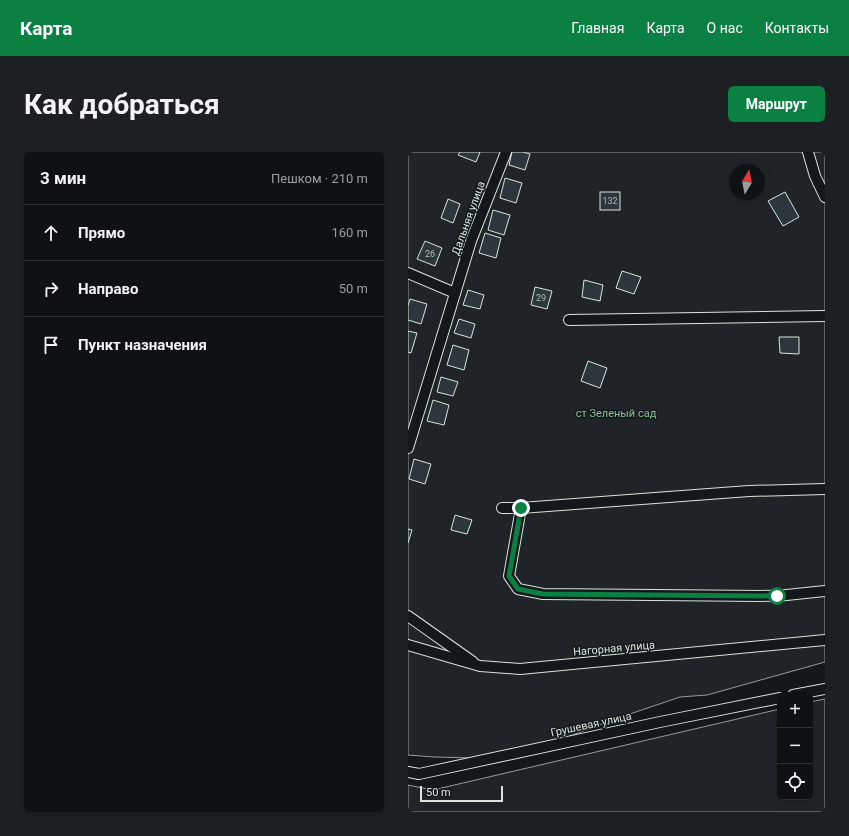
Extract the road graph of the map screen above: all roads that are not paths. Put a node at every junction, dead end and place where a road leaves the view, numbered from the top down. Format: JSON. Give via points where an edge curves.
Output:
{"nodes":[{"id":1,"x":506,"y":152,"type":"edge"},
{"id":2,"x":808,"y":152,"type":"edge"},
{"id":3,"x":825,"y":197,"type":"edge"},
{"id":4,"x":408,"y":272,"type":"edge"},
{"id":5,"x":455,"y":293,"type":"junction"},
{"id":6,"x":825,"y":316,"type":"edge"},
{"id":7,"x":569,"y":320,"type":"dead end"},
{"id":8,"x":408,"y":448,"type":"edge"},
{"id":9,"x":825,"y":489,"type":"edge"},
{"id":10,"x":502,"y":508,"type":"dead end"},
{"id":11,"x":521,"y":508,"type":"junction"},
{"id":12,"x":825,"y":591,"type":"edge"},
{"id":13,"x":408,"y":616,"type":"edge"},
{"id":14,"x":825,"y":640,"type":"edge"},
{"id":15,"x":408,"y":645,"type":"edge"},
{"id":16,"x":480,"y":666,"type":"junction"},
{"id":17,"x":825,"y":689,"type":"edge"},
{"id":18,"x":809,"y":692,"type":"edge"},
{"id":19,"x":777,"y":699,"type":"edge"},
{"id":20,"x":408,"y":772,"type":"edge"}],
"edges":[{"from":1,"to":5,"type":"street","name":"Дальняя улица","via":[[471,241]]},
{"from":2,"to":3,"type":"street"},
{"from":4,"to":5,"type":"street"},
{"from":5,"to":8,"type":"street","name":"Дальняя улица"},
{"from":6,"to":7,"type":"street"},
{"from":9,"to":11,"type":"street","via":[[749,491]]},
{"from":10,"to":11,"type":"street"},
{"from":11,"to":12,"type":"street","via":[[509,576],[518,589],[543,594],[762,596]]},
{"from":13,"to":16,"type":"street"},
{"from":14,"to":16,"type":"street","name":"Нагорная улица","via":[[520,669]]},
{"from":15,"to":16,"type":"street","name":"Нагорная улица"},
{"from":17,"to":18,"type":"street"},
{"from":19,"to":20,"type":"street","name":"Грушевая улица","via":[[419,774]]}]}
